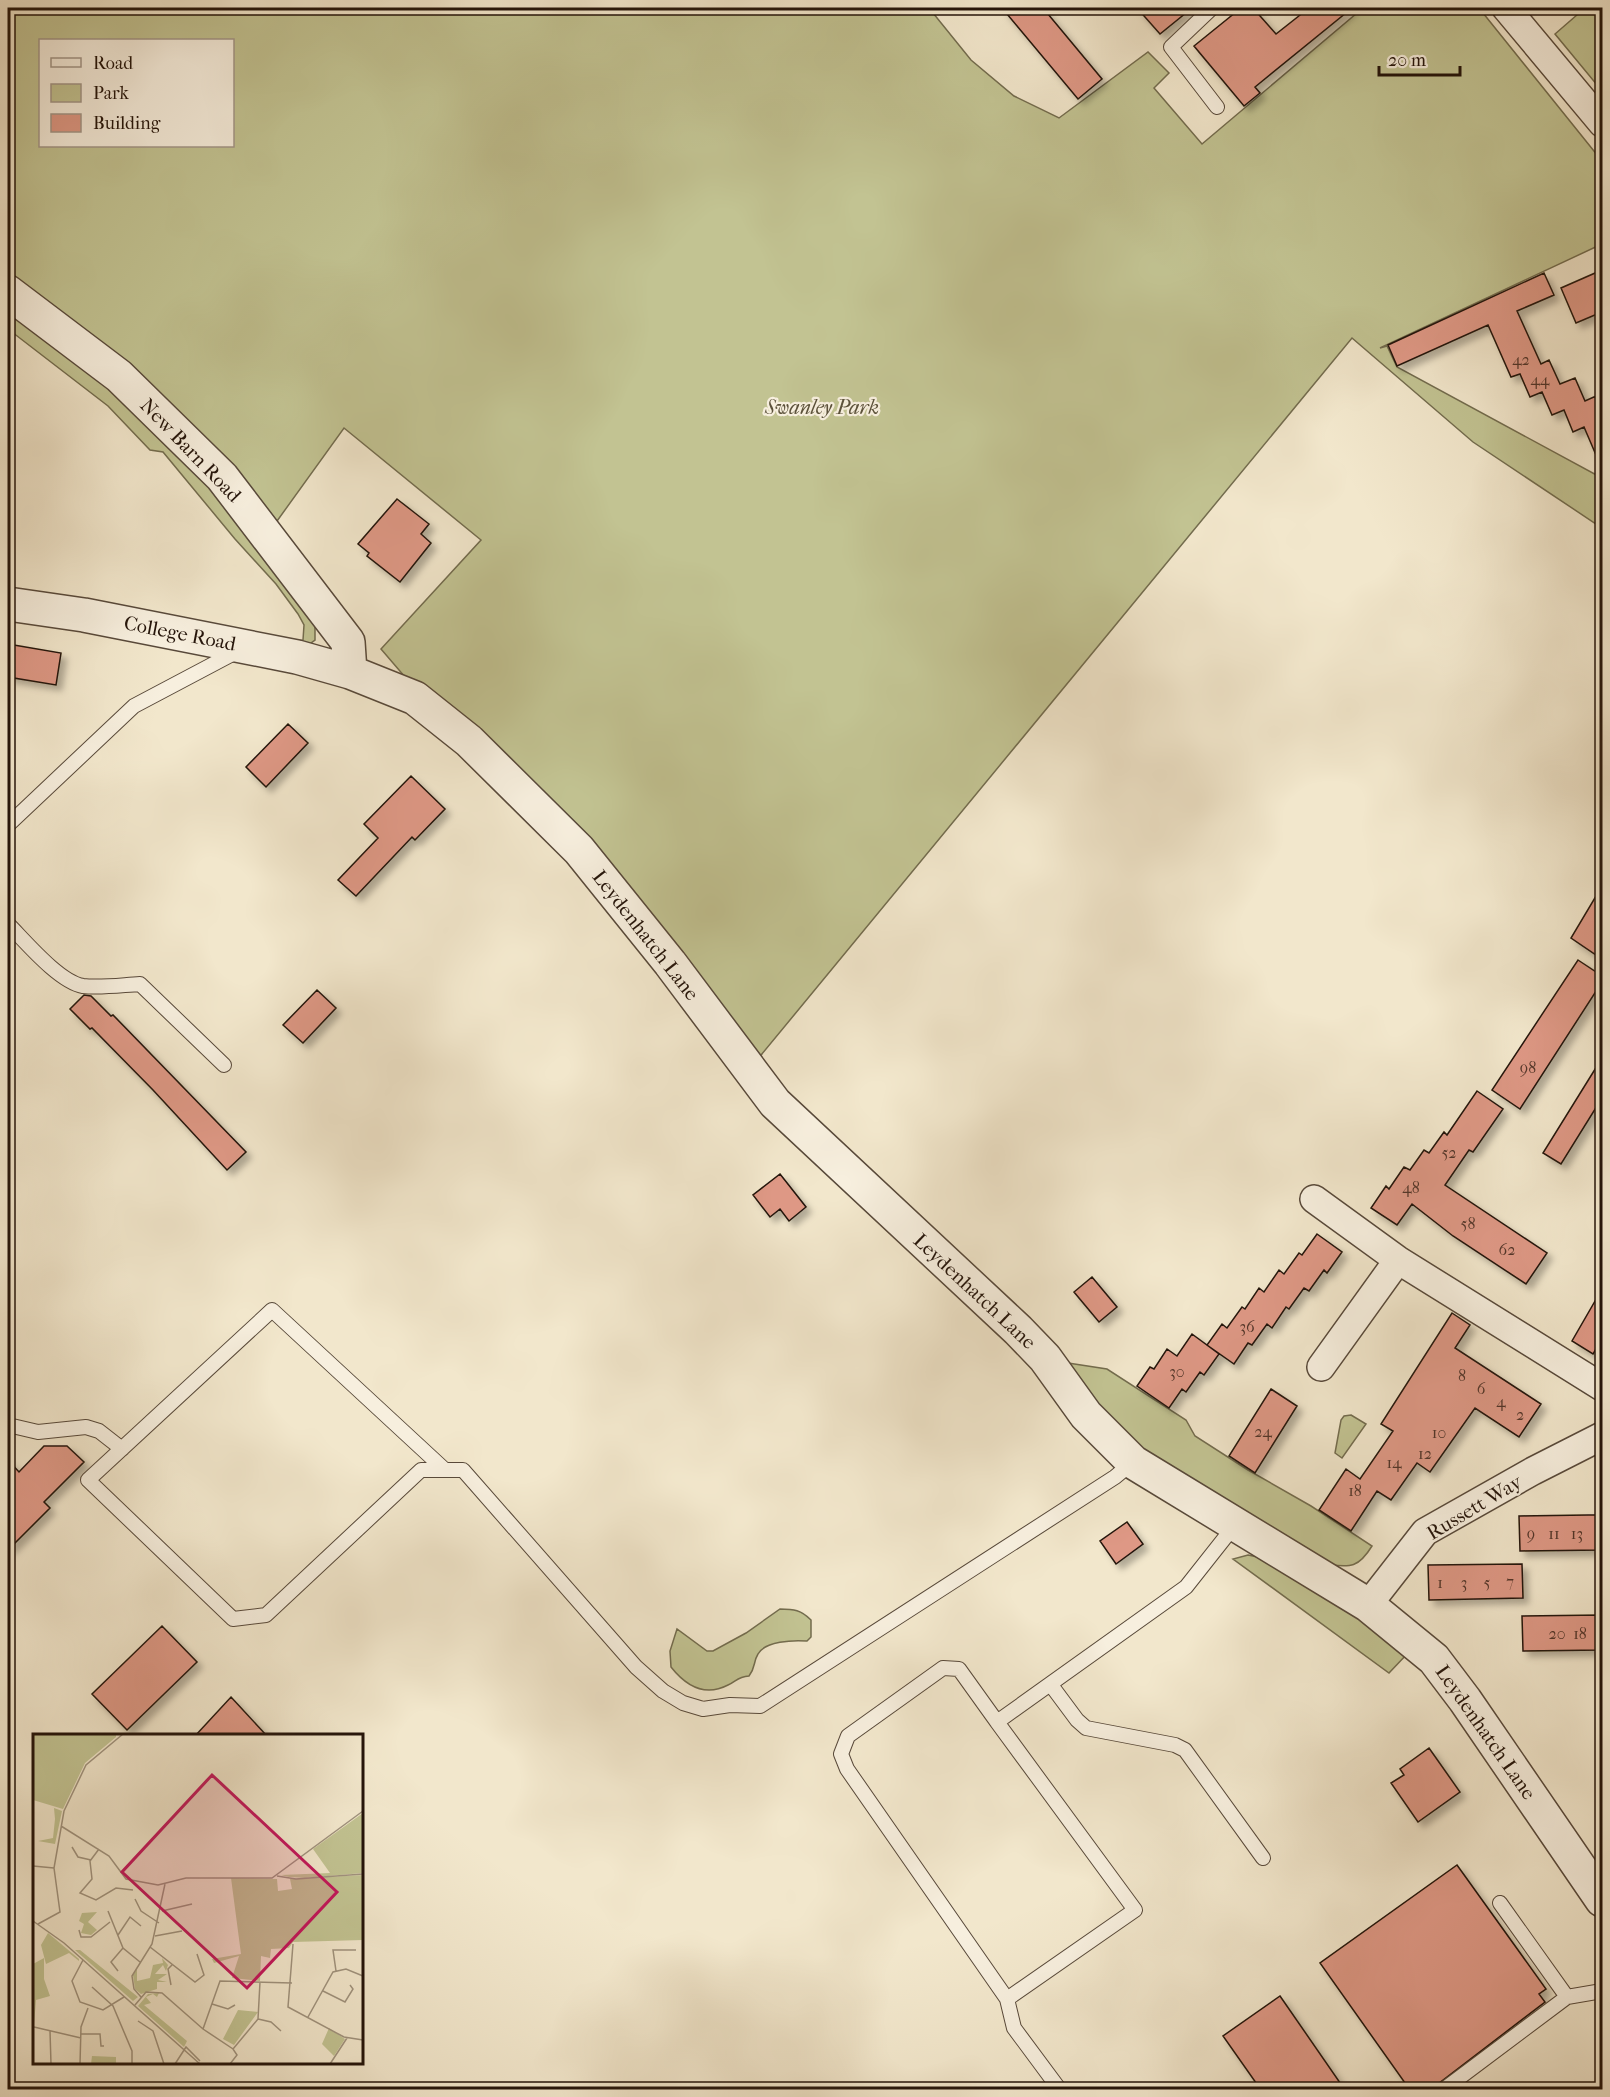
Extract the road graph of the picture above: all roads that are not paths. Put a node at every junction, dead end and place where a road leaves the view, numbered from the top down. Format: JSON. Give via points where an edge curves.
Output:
{"nodes":[{"id":1,"x":1212,"y":8,"type":"edge"},
{"id":2,"x":1506,"y":8,"type":"edge"},
{"id":3,"x":1217,"y":107,"type":"dead end"},
{"id":4,"x":1602,"y":123,"type":"edge"},
{"id":5,"x":8,"y":292,"type":"edge"},
{"id":6,"x":8,"y":604,"type":"edge"},
{"id":7,"x":248,"y":647,"type":"junction"},
{"id":8,"x":350,"y":672,"type":"junction"},
{"id":9,"x":8,"y":825,"type":"edge"},
{"id":10,"x":8,"y":924,"type":"edge"},
{"id":11,"x":224,"y":1065,"type":"dead end"},
{"id":12,"x":1314,"y":1199,"type":"dead end"},
{"id":13,"x":1398,"y":1260,"type":"junction"},
{"id":14,"x":1321,"y":1367,"type":"dead end"},
{"id":15,"x":1602,"y":1387,"type":"edge"},
{"id":16,"x":8,"y":1425,"type":"edge"},
{"id":17,"x":1602,"y":1436,"type":"edge"},
{"id":18,"x":122,"y":1449,"type":"junction"},
{"id":19,"x":1133,"y":1462,"type":"junction"},
{"id":20,"x":445,"y":1470,"type":"junction"},
{"id":21,"x":1235,"y":1525,"type":"junction"},
{"id":22,"x":1368,"y":1605,"type":"junction"},
{"id":23,"x":1051,"y":1685,"type":"junction"},
{"id":24,"x":998,"y":1722,"type":"junction"},
{"id":25,"x":1263,"y":1858,"type":"dead end"},
{"id":26,"x":1602,"y":1900,"type":"edge"},
{"id":27,"x":1500,"y":1903,"type":"dead end"},
{"id":28,"x":1602,"y":1991,"type":"edge"},
{"id":29,"x":1567,"y":1997,"type":"junction"},
{"id":30,"x":1007,"y":1999,"type":"junction"},
{"id":31,"x":1060,"y":2090,"type":"edge"},
{"id":32,"x":1443,"y":2090,"type":"edge"}],
"edges":[{"from":1,"to":3,"type":"lane","via":[[1171,47]]},
{"from":2,"to":4,"type":"street"},
{"from":5,"to":8,"type":"street","name":"New Barn Road","via":[[119,376],[222,477],[348,642]]},
{"from":6,"to":7,"type":"street","name":"College Road"},
{"from":7,"to":8,"type":"street","name":"College Road"},
{"from":7,"to":9,"type":"lane","via":[[134,706]]},
{"from":8,"to":19,"type":"street","name":"Leydenhatch Lane","via":[[415,698],[470,741],[579,850],[775,1103],[1018,1330],[1045,1358],[1086,1415]]},
{"from":10,"to":11,"type":"lane","via":[[74,983],[140,984]]},
{"from":12,"to":13,"type":"street"},
{"from":13,"to":14,"type":"street"},
{"from":13,"to":15,"type":"street"},
{"from":16,"to":18,"type":"lane","via":[[38,1432],[86,1427],[99,1431]]},
{"from":17,"to":22,"type":"street","name":"Russett Way","via":[[1425,1532]]},
{"from":18,"to":20,"type":"lane","via":[[272,1310]]},
{"from":18,"to":20,"type":"lane","via":[[88,1480],[233,1619],[266,1615],[421,1470]]},
{"from":19,"to":20,"type":"lane","via":[[760,1706],[703,1709],[673,1697],[636,1667],[464,1470]]},
{"from":19,"to":21,"type":"street","name":"Leydenhatch Lane"},
{"from":21,"to":22,"type":"street","name":"Leydenhatch Lane"},
{"from":21,"to":23,"type":"lane","via":[[1186,1587]]},
{"from":22,"to":26,"type":"street","name":"Leydenhatch Lane","via":[[1445,1672]]},
{"from":23,"to":24,"type":"lane"},
{"from":23,"to":25,"type":"lane","via":[[1086,1728],[1185,1750]]},
{"from":24,"to":30,"type":"lane","via":[[1135,1911]]},
{"from":24,"to":30,"type":"lane","via":[[958,1669],[943,1668],[848,1736],[841,1754],[847,1769]]},
{"from":27,"to":29,"type":"lane"},
{"from":28,"to":29,"type":"lane"},
{"from":29,"to":32,"type":"lane"},
{"from":30,"to":31,"type":"lane","via":[[1014,2028]]}]}
